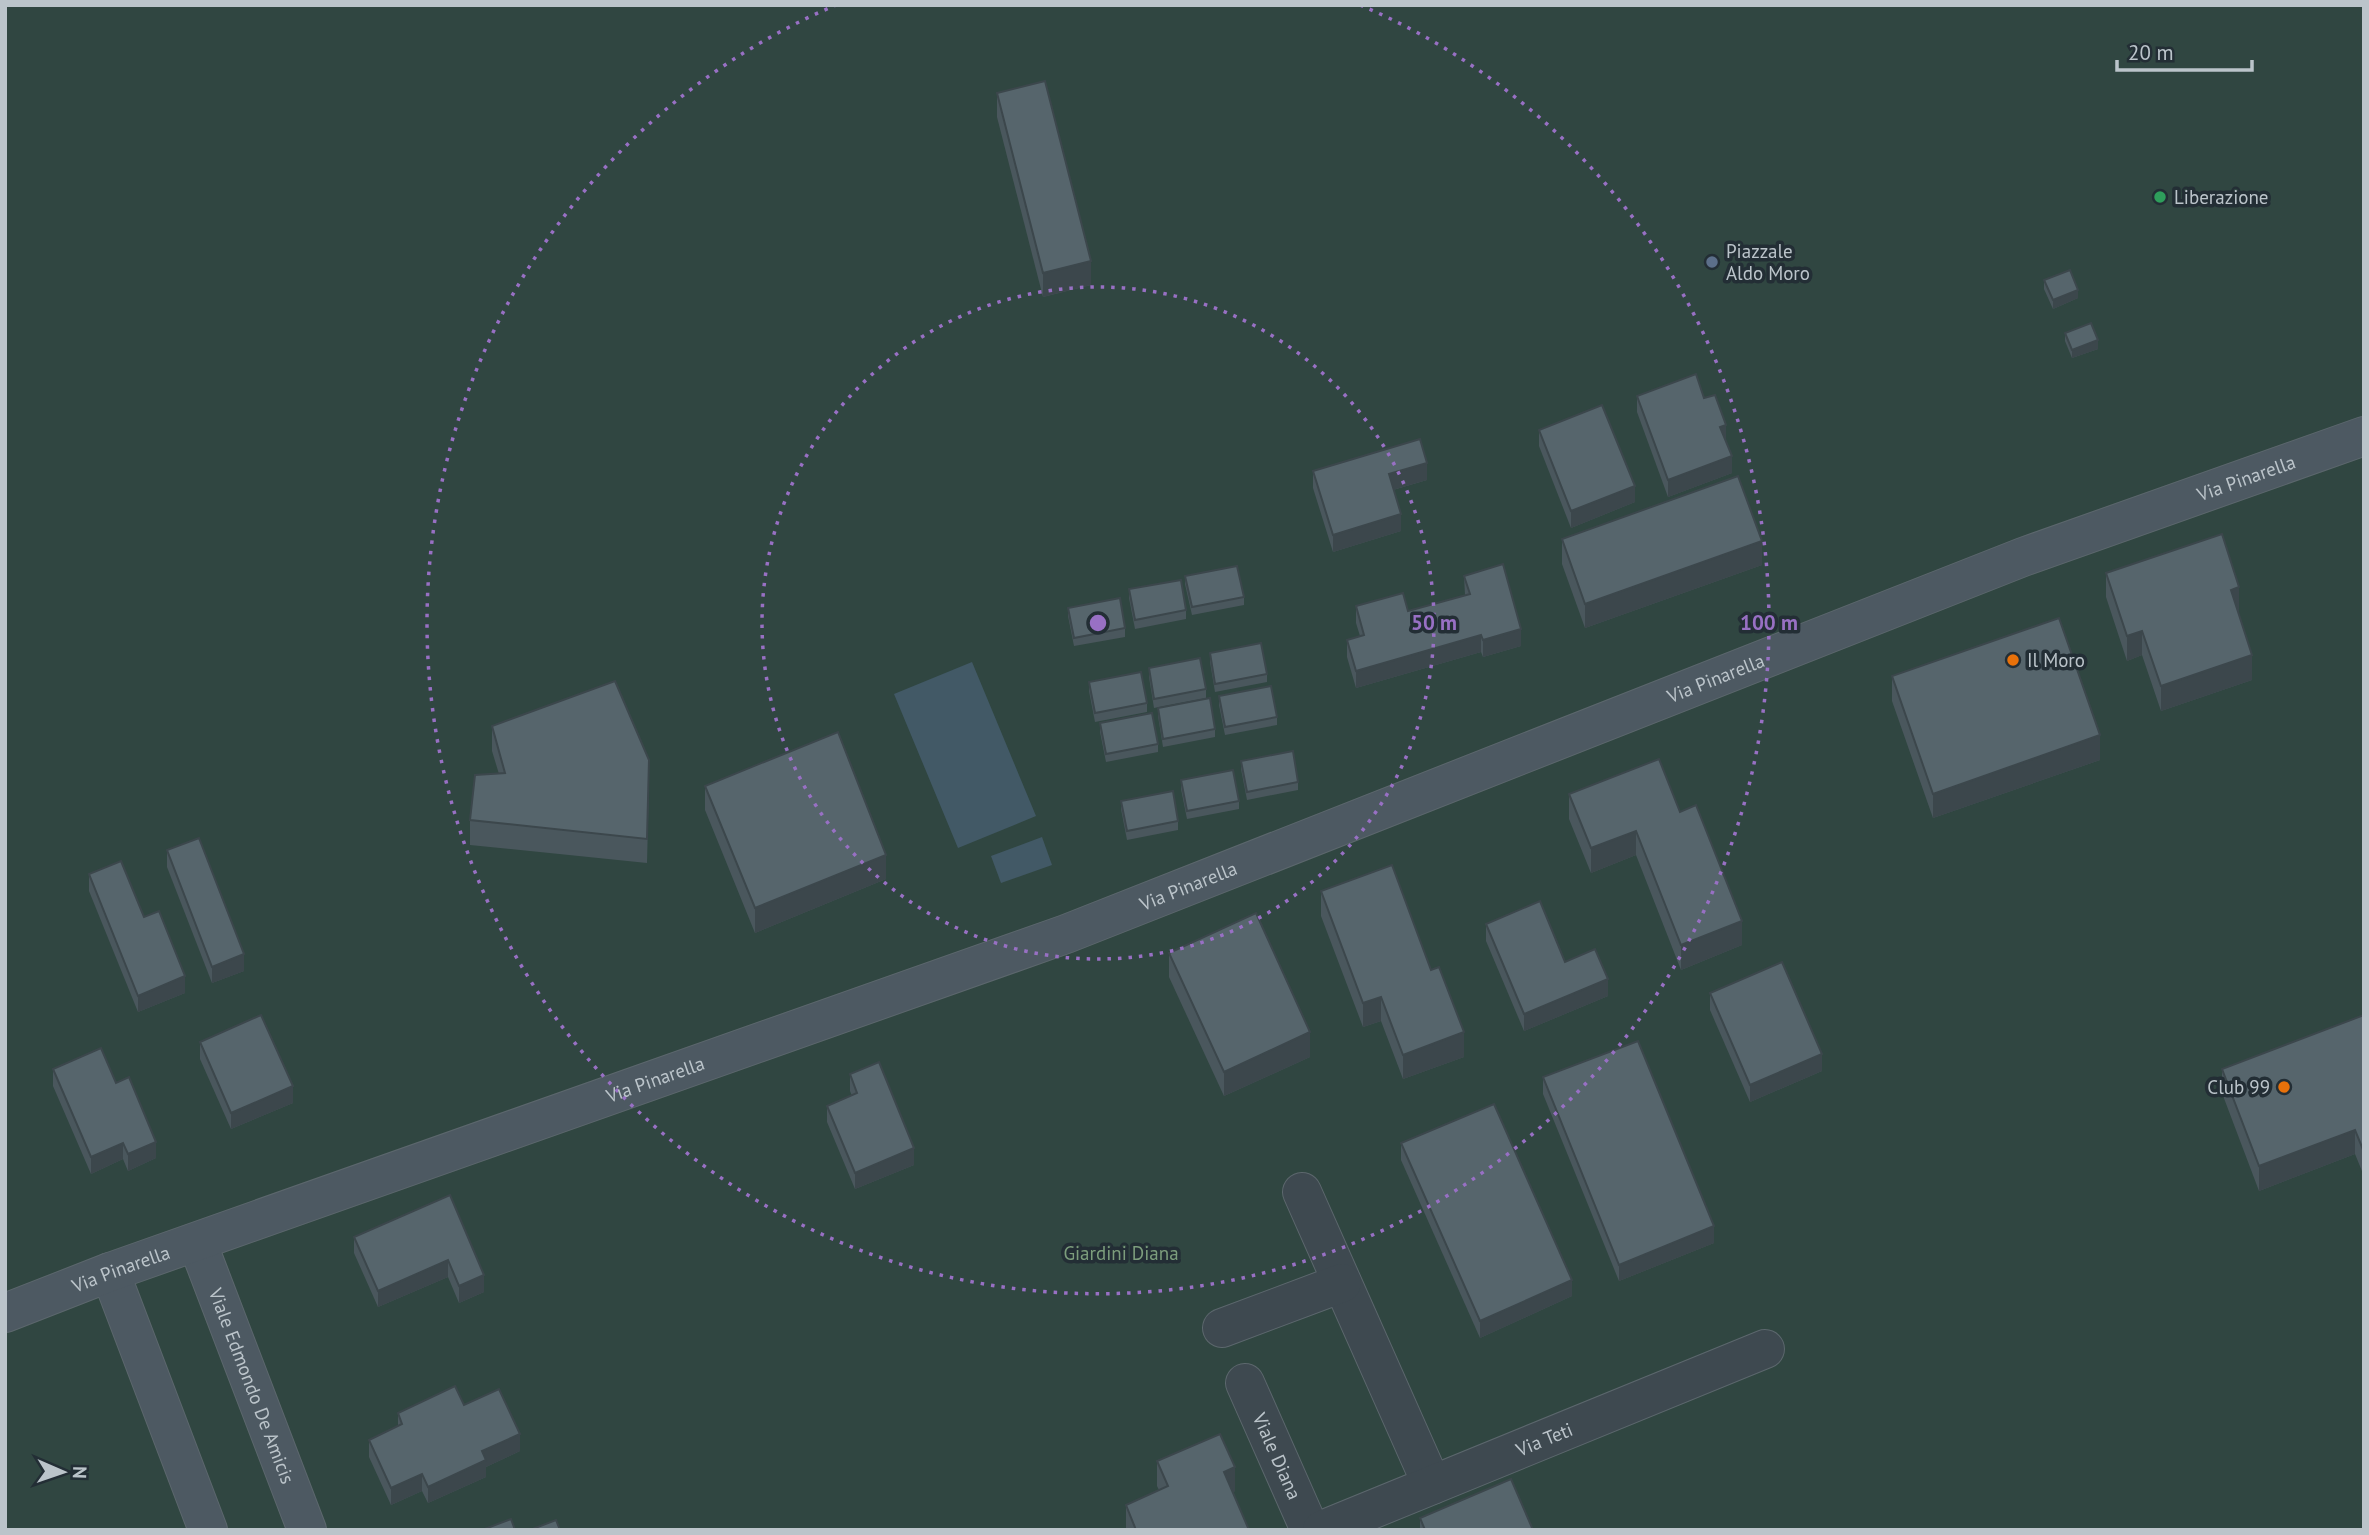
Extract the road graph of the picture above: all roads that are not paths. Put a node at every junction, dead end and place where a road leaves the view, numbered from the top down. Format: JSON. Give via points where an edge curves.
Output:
{"nodes":[{"id":1,"x":2364,"y":436,"type":"edge"},
{"id":2,"x":1302,"y":1192,"type":"dead end"},
{"id":3,"x":197,"y":1242,"type":"junction"},
{"id":4,"x":110,"y":1272,"type":"junction"},
{"id":5,"x":1342,"y":1283,"type":"junction"},
{"id":6,"x":5,"y":1313,"type":"edge"},
{"id":7,"x":1222,"y":1328,"type":"dead end"},
{"id":8,"x":1765,"y":1349,"type":"dead end"},
{"id":9,"x":1245,"y":1383,"type":"dead end"},
{"id":10,"x":1432,"y":1485,"type":"junction"},
{"id":11,"x":208,"y":1530,"type":"edge"},
{"id":12,"x":307,"y":1530,"type":"edge"},
{"id":13,"x":1310,"y":1530,"type":"edge"},
{"id":14,"x":1322,"y":1530,"type":"edge"}],
"edges":[{"from":1,"to":3,"type":"street","name":"Via Pinarella","via":[[1998,567],[1066,934]]},
{"from":2,"to":5,"type":"street"},
{"from":3,"to":4,"type":"street","name":"Via Pinarella"},
{"from":3,"to":12,"type":"street","name":"Viale Edmondo De Amicis"},
{"from":4,"to":6,"type":"street","name":"Via Pinarella"},
{"from":4,"to":11,"type":"street"},
{"from":5,"to":7,"type":"street"},
{"from":5,"to":10,"type":"street"},
{"from":8,"to":10,"type":"street","name":"Via Teti"},
{"from":9,"to":13,"type":"street","name":"Viale Diana"},
{"from":10,"to":14,"type":"street","name":"Via Teti"}]}
